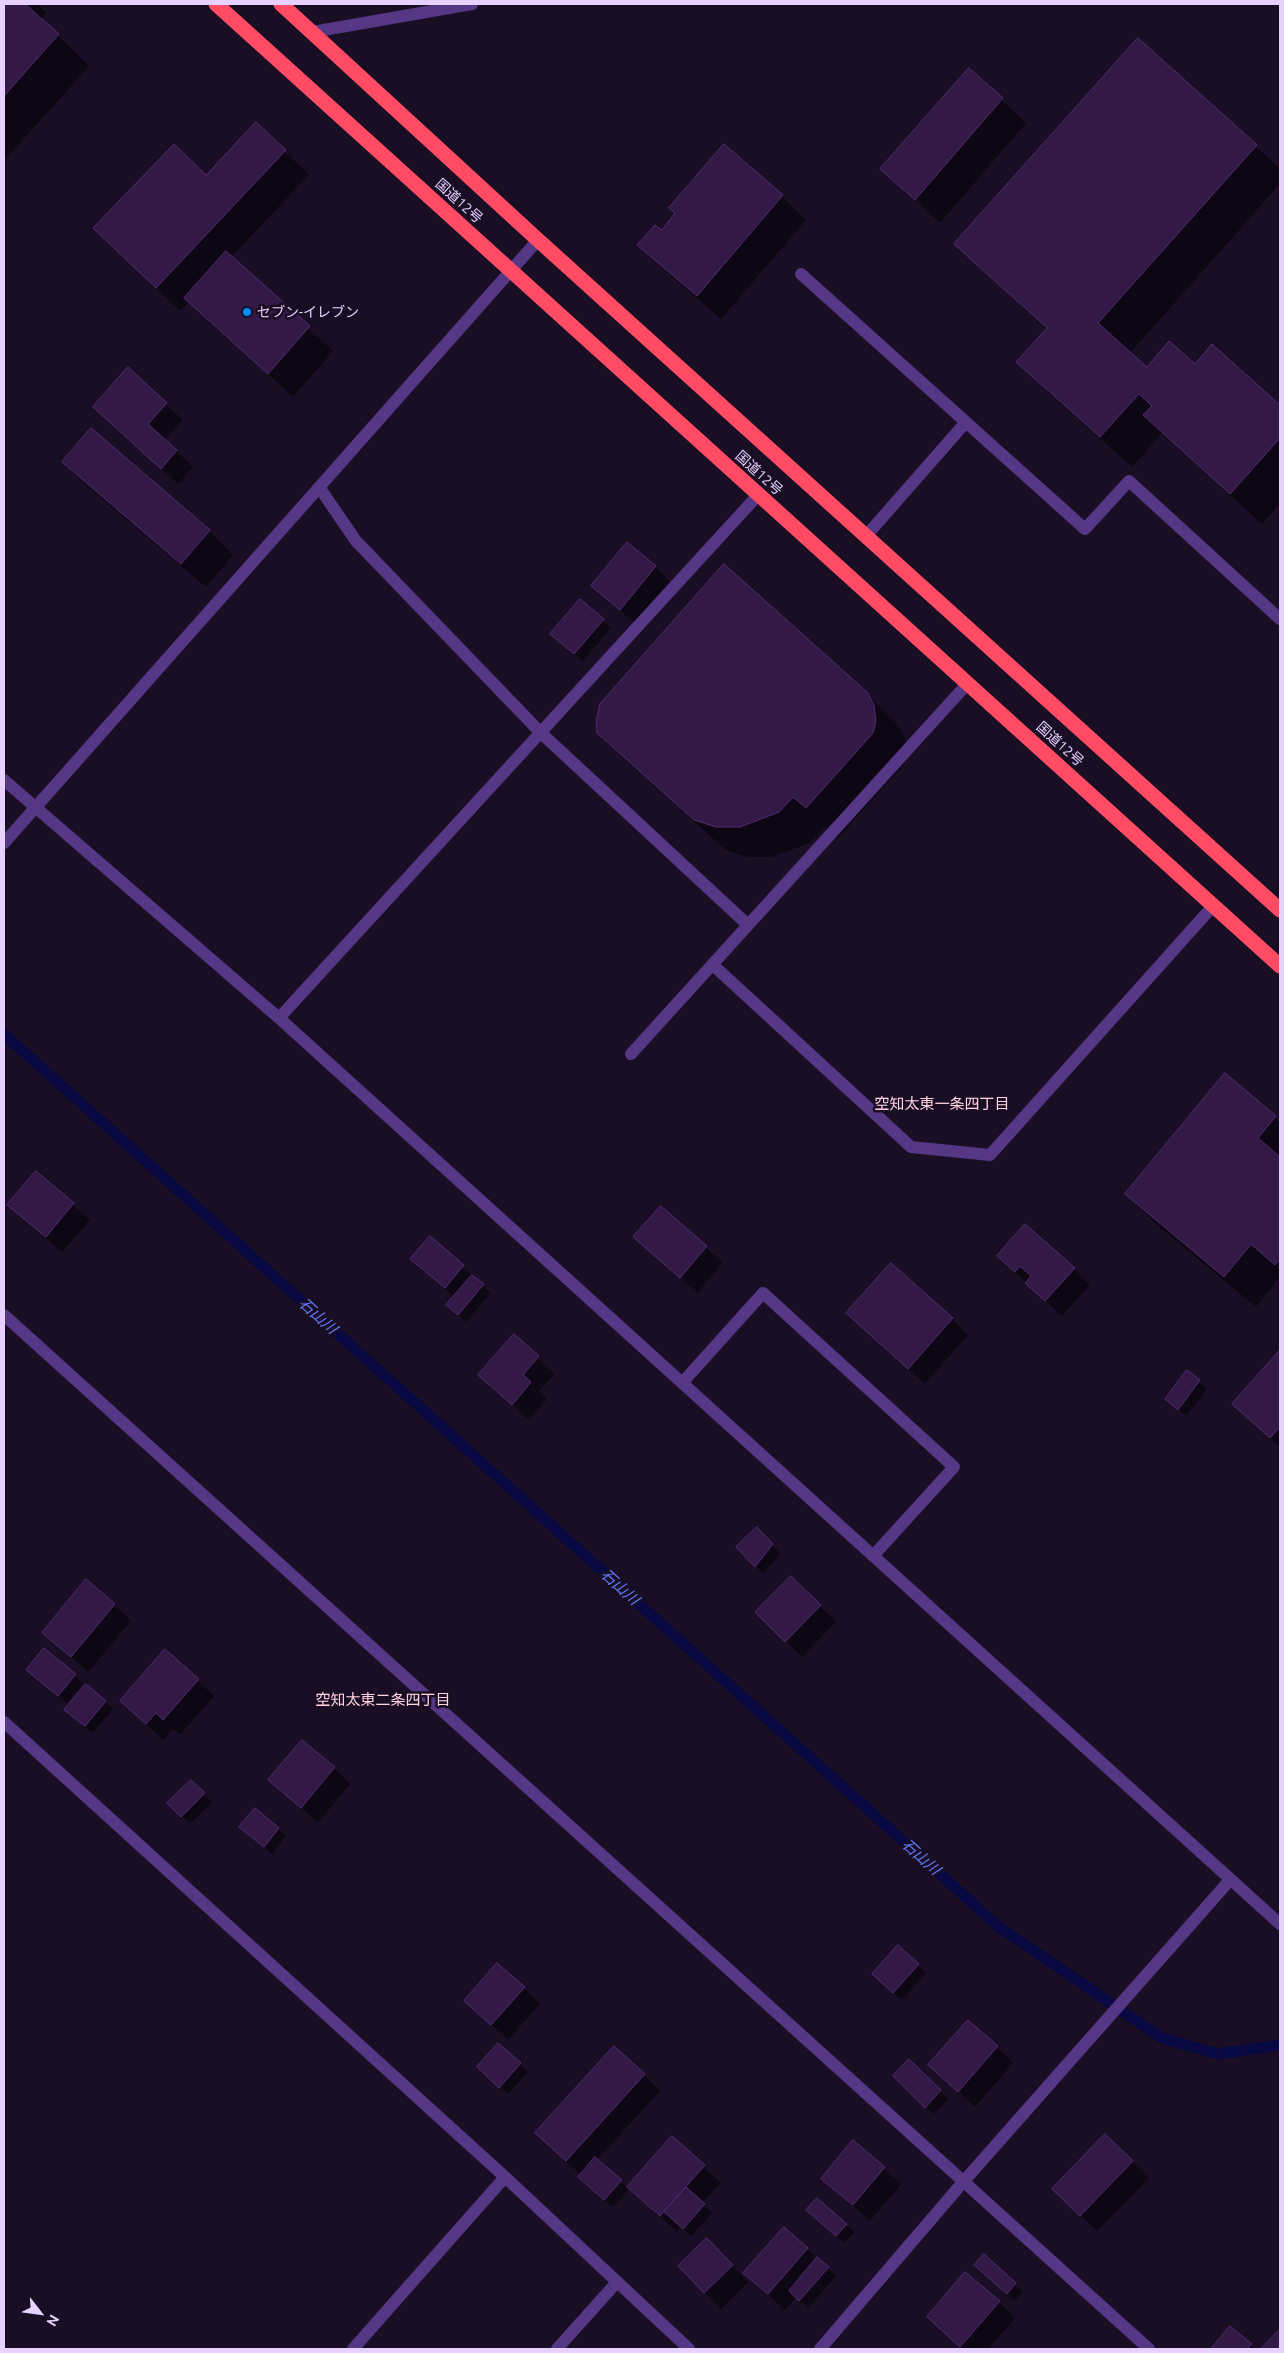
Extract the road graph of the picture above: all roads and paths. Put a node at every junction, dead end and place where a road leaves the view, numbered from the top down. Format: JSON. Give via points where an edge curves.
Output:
{"nodes":[{"id":1,"x":216,"y":4,"type":"edge"},
{"id":2,"x":281,"y":4,"type":"edge"},
{"id":3,"x":472,"y":4,"type":"edge"},
{"id":4,"x":312,"y":32,"type":"junction"},
{"id":5,"x":538,"y":240,"type":"junction"},
{"id":6,"x":512,"y":270,"type":"junction"},
{"id":7,"x":801,"y":274,"type":"dead end"},
{"id":8,"x":966,"y":422,"type":"junction"},
{"id":9,"x":319,"y":487,"type":"junction"},
{"id":10,"x":759,"y":494,"type":"junction"},
{"id":11,"x":866,"y":536,"type":"junction"},
{"id":12,"x":1280,"y":619,"type":"edge"},
{"id":13,"x":968,"y":683,"type":"junction"},
{"id":14,"x":540,"y":732,"type":"junction"},
{"id":15,"x":4,"y":780,"type":"edge"},
{"id":16,"x":34,"y":809,"type":"junction"},
{"id":17,"x":4,"y":843,"type":"edge"},
{"id":18,"x":1213,"y":906,"type":"junction"},
{"id":19,"x":1280,"y":910,"type":"edge"},
{"id":20,"x":748,"y":925,"type":"junction"},
{"id":21,"x":713,"y":965,"type":"junction"},
{"id":22,"x":1280,"y":966,"type":"edge"},
{"id":23,"x":279,"y":1018,"type":"junction"},
{"id":24,"x":631,"y":1054,"type":"dead end"},
{"id":25,"x":4,"y":1315,"type":"edge"},
{"id":26,"x":682,"y":1383,"type":"junction"},
{"id":27,"x":873,"y":1556,"type":"junction"},
{"id":28,"x":4,"y":1722,"type":"edge"},
{"id":29,"x":1230,"y":1880,"type":"junction"},
{"id":30,"x":1280,"y":1924,"type":"edge"},
{"id":31,"x":505,"y":2177,"type":"junction"},
{"id":32,"x":964,"y":2182,"type":"junction"},
{"id":33,"x":617,"y":2282,"type":"junction"},
{"id":34,"x":354,"y":2349,"type":"edge"},
{"id":35,"x":557,"y":2349,"type":"edge"},
{"id":36,"x":689,"y":2349,"type":"edge"},
{"id":37,"x":820,"y":2349,"type":"edge"},
{"id":38,"x":1149,"y":2349,"type":"edge"}],
"edges":[{"from":1,"to":6,"type":"highway","name":"国道12号"},
{"from":2,"to":4,"type":"highway","name":"国道12号"},
{"from":3,"to":4,"type":"street"},
{"from":4,"to":5,"type":"highway","name":"国道12号"},
{"from":5,"to":6,"type":"street"},
{"from":5,"to":11,"type":"highway","name":"国道12号"},
{"from":6,"to":9,"type":"street"},
{"from":6,"to":10,"type":"highway","name":"国道12号"},
{"from":7,"to":8,"type":"street"},
{"from":8,"to":11,"type":"street"},
{"from":8,"to":12,"type":"street","via":[[1085,529],[1129,480]]},
{"from":9,"to":14,"type":"street","via":[[356,541]]},
{"from":9,"to":16,"type":"street"},
{"from":10,"to":13,"type":"highway","name":"国道12号"},
{"from":10,"to":14,"type":"street"},
{"from":11,"to":19,"type":"highway","name":"国道12号"},
{"from":13,"to":18,"type":"highway","name":"国道12号"},
{"from":13,"to":20,"type":"street"},
{"from":14,"to":20,"type":"street"},
{"from":14,"to":23,"type":"street"},
{"from":15,"to":16,"type":"street"},
{"from":16,"to":17,"type":"street"},
{"from":16,"to":23,"type":"street"},
{"from":18,"to":21,"type":"street","via":[[990,1155],[910,1147]]},
{"from":18,"to":22,"type":"highway","name":"国道12号"},
{"from":20,"to":21,"type":"street"},
{"from":21,"to":24,"type":"street"},
{"from":23,"to":26,"type":"street"},
{"from":25,"to":32,"type":"street"},
{"from":26,"to":27,"type":"street"},
{"from":26,"to":27,"type":"street","via":[[763,1293],[954,1467]]},
{"from":27,"to":29,"type":"street"},
{"from":28,"to":31,"type":"street"},
{"from":29,"to":30,"type":"street"},
{"from":29,"to":32,"type":"street"},
{"from":31,"to":33,"type":"street"},
{"from":31,"to":34,"type":"street"},
{"from":32,"to":37,"type":"street"},
{"from":32,"to":38,"type":"street"},
{"from":33,"to":35,"type":"street"},
{"from":33,"to":36,"type":"street"}]}
